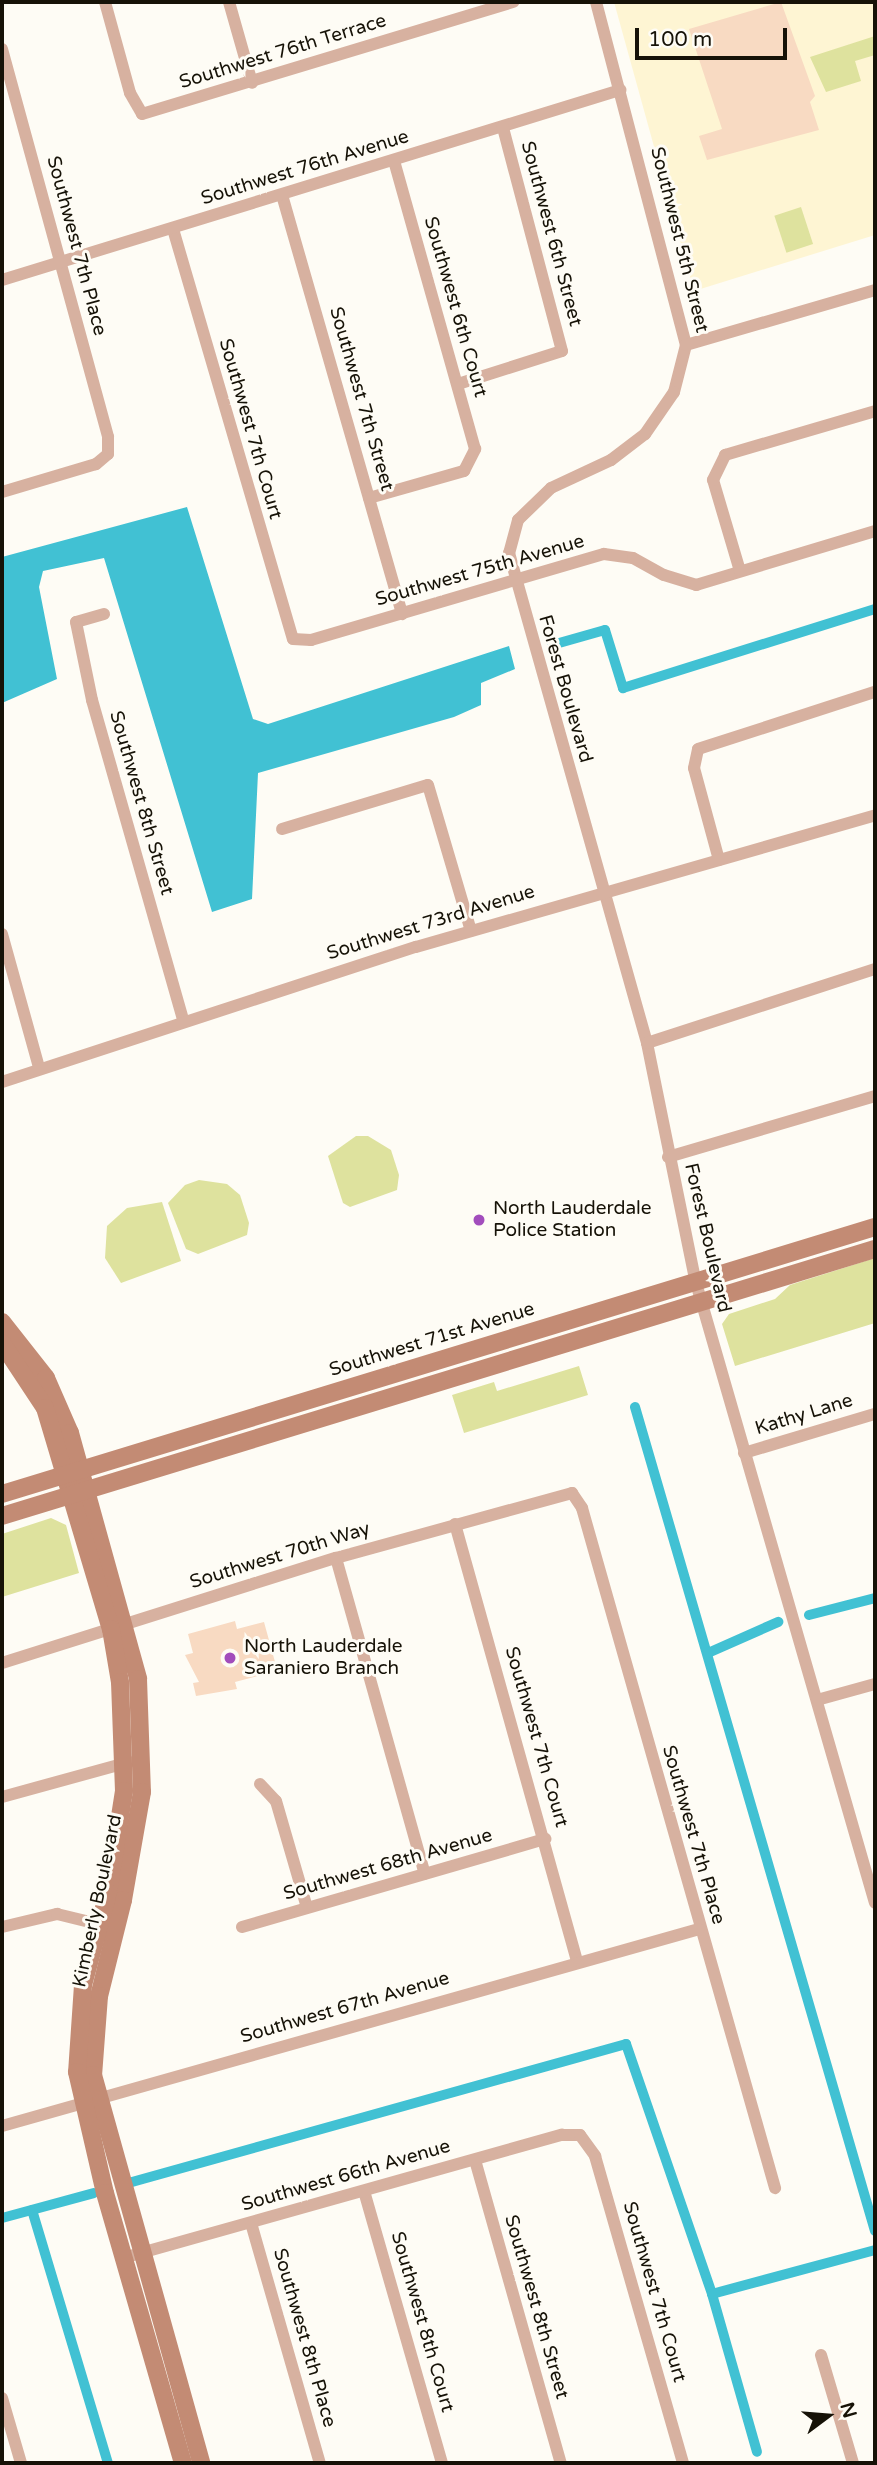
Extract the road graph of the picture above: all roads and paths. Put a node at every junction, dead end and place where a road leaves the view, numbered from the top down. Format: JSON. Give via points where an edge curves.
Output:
{"nodes":[{"id":1,"x":105,"y":2,"type":"edge"},
{"id":2,"x":229,"y":2,"type":"edge"},
{"id":3,"x":514,"y":2,"type":"edge"},
{"id":4,"x":596,"y":2,"type":"edge"},
{"id":5,"x":2,"y":49,"type":"edge"},
{"id":6,"x":252,"y":83,"type":"junction"},
{"id":7,"x":620,"y":90,"type":"junction"},
{"id":8,"x":503,"y":127,"type":"junction"},
{"id":9,"x":394,"y":160,"type":"junction"},
{"id":10,"x":282,"y":195,"type":"junction"},
{"id":11,"x":173,"y":229,"type":"junction"},
{"id":12,"x":61,"y":263,"type":"junction"},
{"id":13,"x":2,"y":279,"type":"edge"},
{"id":14,"x":875,"y":290,"type":"edge"},
{"id":15,"x":686,"y":345,"type":"junction"},
{"id":16,"x":458,"y":384,"type":"junction"},
{"id":17,"x":875,"y":411,"type":"edge"},
{"id":18,"x":2,"y":490,"type":"edge"},
{"id":19,"x":369,"y":498,"type":"junction"},
{"id":20,"x":875,"y":531,"type":"edge"},
{"id":21,"x":740,"y":571,"type":"junction"},
{"id":22,"x":514,"y":580,"type":"junction"},
{"id":23,"x":104,"y":614,"type":"dead end"},
{"id":24,"x":402,"y":614,"type":"junction"},
{"id":25,"x":293,"y":639,"type":"joint"},
{"id":26,"x":875,"y":692,"type":"edge"},
{"id":27,"x":875,"y":815,"type":"edge"},
{"id":28,"x":282,"y":829,"type":"dead end"},
{"id":29,"x":719,"y":860,"type":"junction"},
{"id":30,"x":603,"y":891,"type":"junction"},
{"id":31,"x":471,"y":930,"type":"junction"},
{"id":32,"x":2,"y":934,"type":"edge"},
{"id":33,"x":875,"y":970,"type":"edge"},
{"id":34,"x":183,"y":1020,"type":"junction"},
{"id":35,"x":647,"y":1043,"type":"junction"},
{"id":36,"x":39,"y":1067,"type":"junction"},
{"id":37,"x":2,"y":1082,"type":"edge"},
{"id":38,"x":875,"y":1096,"type":"edge"},
{"id":39,"x":668,"y":1157,"type":"junction"},
{"id":40,"x":875,"y":1227,"type":"edge"},
{"id":41,"x":875,"y":1249,"type":"edge"},
{"id":42,"x":696,"y":1283,"type":"junction"},
{"id":43,"x":702,"y":1303,"type":"junction"},
{"id":44,"x":2,"y":1322,"type":"edge"},
{"id":45,"x":2,"y":1343,"type":"edge"},
{"id":46,"x":875,"y":1414,"type":"edge"},
{"id":47,"x":744,"y":1453,"type":"junction"},
{"id":48,"x":73,"y":1472,"type":"junction"},
{"id":49,"x":80,"y":1492,"type":"junction"},
{"id":50,"x":572,"y":1493,"type":"joint"},
{"id":51,"x":2,"y":1494,"type":"edge"},
{"id":52,"x":2,"y":1516,"type":"edge"},
{"id":53,"x":455,"y":1524,"type":"junction"},
{"id":54,"x":336,"y":1559,"type":"junction"},
{"id":55,"x":119,"y":1626,"type":"junction"},
{"id":56,"x":2,"y":1664,"type":"edge"},
{"id":57,"x":875,"y":1684,"type":"edge"},
{"id":58,"x":817,"y":1700,"type":"junction"},
{"id":59,"x":134,"y":1762,"type":"junction"},
{"id":60,"x":260,"y":1784,"type":"dead end"},
{"id":61,"x":2,"y":1797,"type":"edge"},
{"id":62,"x":545,"y":1839,"type":"junction"},
{"id":63,"x":425,"y":1874,"type":"junction"},
{"id":64,"x":875,"y":1903,"type":"edge"},
{"id":65,"x":307,"y":1908,"type":"junction"},
{"id":66,"x":2,"y":1927,"type":"edge"},
{"id":67,"x":108,"y":1927,"type":"junction"},
{"id":68,"x":242,"y":1927,"type":"dead end"},
{"id":69,"x":699,"y":1930,"type":"junction"},
{"id":70,"x":577,"y":1960,"type":"junction"},
{"id":71,"x":89,"y":2102,"type":"junction"},
{"id":72,"x":2,"y":2126,"type":"edge"},
{"id":73,"x":580,"y":2135,"type":"joint"},
{"id":74,"x":475,"y":2160,"type":"junction"},
{"id":75,"x":775,"y":2188,"type":"dead end"},
{"id":76,"x":364,"y":2191,"type":"junction"},
{"id":77,"x":251,"y":2223,"type":"junction"},
{"id":78,"x":132,"y":2255,"type":"junction"},
{"id":79,"x":821,"y":2355,"type":"dead end"},
{"id":80,"x":2,"y":2398,"type":"edge"},
{"id":81,"x":21,"y":2463,"type":"edge"},
{"id":82,"x":183,"y":2463,"type":"edge"},
{"id":83,"x":201,"y":2463,"type":"edge"},
{"id":84,"x":320,"y":2463,"type":"edge"},
{"id":85,"x":442,"y":2463,"type":"edge"},
{"id":86,"x":561,"y":2463,"type":"edge"},
{"id":87,"x":683,"y":2463,"type":"edge"},
{"id":88,"x":853,"y":2463,"type":"edge"}],
"edges":[{"from":1,"to":6,"type":"street","name":"Southwest 76th Terrace","via":[[130,93],[142,114]]},
{"from":2,"to":6,"type":"street"},
{"from":3,"to":6,"type":"street","name":"Southwest 76th Terrace"},
{"from":4,"to":7,"type":"street","name":"Southwest 5th Street"},
{"from":5,"to":12,"type":"street","name":"Southwest 7th Place"},
{"from":7,"to":8,"type":"street","name":"Southwest 76th Avenue"},
{"from":7,"to":15,"type":"street","name":"Southwest 5th Street"},
{"from":8,"to":9,"type":"street","name":"Southwest 76th Avenue"},
{"from":8,"to":16,"type":"street","name":"Southwest 6th Street","via":[[562,351]]},
{"from":9,"to":10,"type":"street","name":"Southwest 76th Avenue"},
{"from":9,"to":16,"type":"street","name":"Southwest 6th Court"},
{"from":10,"to":11,"type":"street","name":"Southwest 76th Avenue"},
{"from":10,"to":19,"type":"street","name":"Southwest 7th Street"},
{"from":11,"to":12,"type":"street","name":"Southwest 76th Avenue"},
{"from":11,"to":25,"type":"street","name":"Southwest 7th Court"},
{"from":12,"to":13,"type":"street","name":"Southwest 76th Avenue"},
{"from":12,"to":18,"type":"street","name":"Southwest 7th Place","via":[[108,436],[108,454],[96,464]]},
{"from":14,"to":15,"type":"street"},
{"from":15,"to":22,"type":"street","name":"Southwest 5th Street","via":[[674,392],[645,434],[611,460],[551,488],[518,520],[509,553]]},
{"from":16,"to":19,"type":"street","name":"Southwest 6th Court","via":[[475,449],[471,464],[464,471]]},
{"from":17,"to":21,"type":"street","via":[[724,455],[713,480]]},
{"from":19,"to":24,"type":"street","name":"Southwest 7th Street"},
{"from":20,"to":21,"type":"street","name":"Southwest 75th Avenue"},
{"from":21,"to":22,"type":"street","name":"Southwest 75th Avenue","via":[[696,585],[664,576],[633,558],[604,554]]},
{"from":22,"to":24,"type":"street","name":"Southwest 75th Avenue"},
{"from":22,"to":30,"type":"street","name":"Forest Boulevard"},
{"from":23,"to":34,"type":"street","name":"Southwest 8th Street","via":[[76,622],[92,699]]},
{"from":24,"to":25,"type":"street","name":"Southwest 75th Avenue","via":[[311,640]]},
{"from":26,"to":29,"type":"street","via":[[698,749],[694,768]]},
{"from":27,"to":29,"type":"street","name":"Southwest 73rd Avenue"},
{"from":28,"to":31,"type":"street","via":[[428,785]]},
{"from":29,"to":30,"type":"street","name":"Southwest 73rd Avenue"},
{"from":30,"to":31,"type":"street","name":"Southwest 73rd Avenue"},
{"from":30,"to":35,"type":"street","name":"Forest Boulevard"},
{"from":31,"to":34,"type":"street","name":"Southwest 73rd Avenue"},
{"from":32,"to":36,"type":"street"},
{"from":33,"to":35,"type":"street"},
{"from":34,"to":36,"type":"street","name":"Southwest 73rd Avenue"},
{"from":35,"to":39,"type":"street","name":"Forest Boulevard"},
{"from":36,"to":37,"type":"street","name":"Southwest 73rd Avenue"},
{"from":38,"to":39,"type":"street"},
{"from":39,"to":42,"type":"street","name":"Forest Boulevard"},
{"from":40,"to":42,"type":"main road","name":"Southwest 71st Avenue"},
{"from":41,"to":43,"type":"main road","name":"Southwest 71st Avenue"},
{"from":42,"to":43,"type":"street","name":"Forest Boulevard"},
{"from":42,"to":48,"type":"main road","name":"Southwest 71st Avenue"},
{"from":43,"to":47,"type":"street","name":"Forest Boulevard"},
{"from":43,"to":49,"type":"main road","name":"Southwest 71st Avenue"},
{"from":44,"to":48,"type":"main road","name":"Kimberly Boulevard","via":[[46,1378]]},
{"from":45,"to":48,"type":"main road","name":"Kimberly Boulevard","via":[[36,1387]]},
{"from":46,"to":47,"type":"street","name":"Kathy Lane"},
{"from":47,"to":58,"type":"street","name":"Forest Boulevard"},
{"from":48,"to":49,"type":"main road","name":"Kimberly Boulevard"},
{"from":48,"to":51,"type":"main road","name":"Southwest 71st Avenue"},
{"from":49,"to":52,"type":"main road","name":"Southwest 71st Avenue"},
{"from":49,"to":55,"type":"main road","name":"Kimberly Boulevard"},
{"from":50,"to":53,"type":"street","name":"Southwest 70th Way"},
{"from":50,"to":69,"type":"street","name":"Southwest 7th Place","via":[[582,1508]]},
{"from":53,"to":54,"type":"street","name":"Southwest 70th Way"},
{"from":53,"to":62,"type":"street","name":"Southwest 7th Court"},
{"from":54,"to":55,"type":"street","name":"Southwest 70th Way"},
{"from":54,"to":63,"type":"street"},
{"from":55,"to":56,"type":"street","name":"Southwest 70th Way"},
{"from":55,"to":59,"type":"main road","name":"Kimberly Boulevard","via":[[138,1679]]},
{"from":57,"to":58,"type":"street"},
{"from":58,"to":64,"type":"street","name":"Forest Boulevard"},
{"from":59,"to":61,"type":"street"},
{"from":59,"to":67,"type":"main road","name":"Kimberly Boulevard","via":[[134,1846]]},
{"from":60,"to":65,"type":"street","via":[[276,1801]]},
{"from":62,"to":63,"type":"street","name":"Southwest 68th Avenue"},
{"from":62,"to":70,"type":"street","name":"Southwest 7th Court"},
{"from":63,"to":65,"type":"street","name":"Southwest 68th Avenue"},
{"from":65,"to":68,"type":"street","name":"Southwest 68th Avenue"},
{"from":66,"to":67,"type":"street","via":[[57,1914]]},
{"from":67,"to":71,"type":"main road","name":"Kimberly Boulevard"},
{"from":69,"to":70,"type":"street","name":"Southwest 67th Avenue"},
{"from":69,"to":75,"type":"street","name":"Southwest 7th Place"},
{"from":70,"to":71,"type":"street","name":"Southwest 67th Avenue"},
{"from":71,"to":72,"type":"street","name":"Southwest 67th Avenue"},
{"from":71,"to":78,"type":"main road","name":"Kimberly Boulevard"},
{"from":73,"to":74,"type":"street","name":"Southwest 66th Avenue","via":[[562,2134]]},
{"from":73,"to":87,"type":"street","name":"Southwest 7th Court","via":[[595,2156]]},
{"from":74,"to":76,"type":"street","name":"Southwest 66th Avenue"},
{"from":74,"to":86,"type":"street","name":"Southwest 8th Street"},
{"from":76,"to":77,"type":"street","name":"Southwest 66th Avenue"},
{"from":76,"to":85,"type":"street","name":"Southwest 8th Court"},
{"from":77,"to":78,"type":"street","name":"Southwest 66th Avenue"},
{"from":77,"to":84,"type":"street","name":"Southwest 8th Place"},
{"from":78,"to":82,"type":"main road","name":"Kimberly Boulevard"},
{"from":78,"to":83,"type":"main road","name":"Kimberly Boulevard"},
{"from":79,"to":88,"type":"street"},
{"from":80,"to":81,"type":"street"}]}
